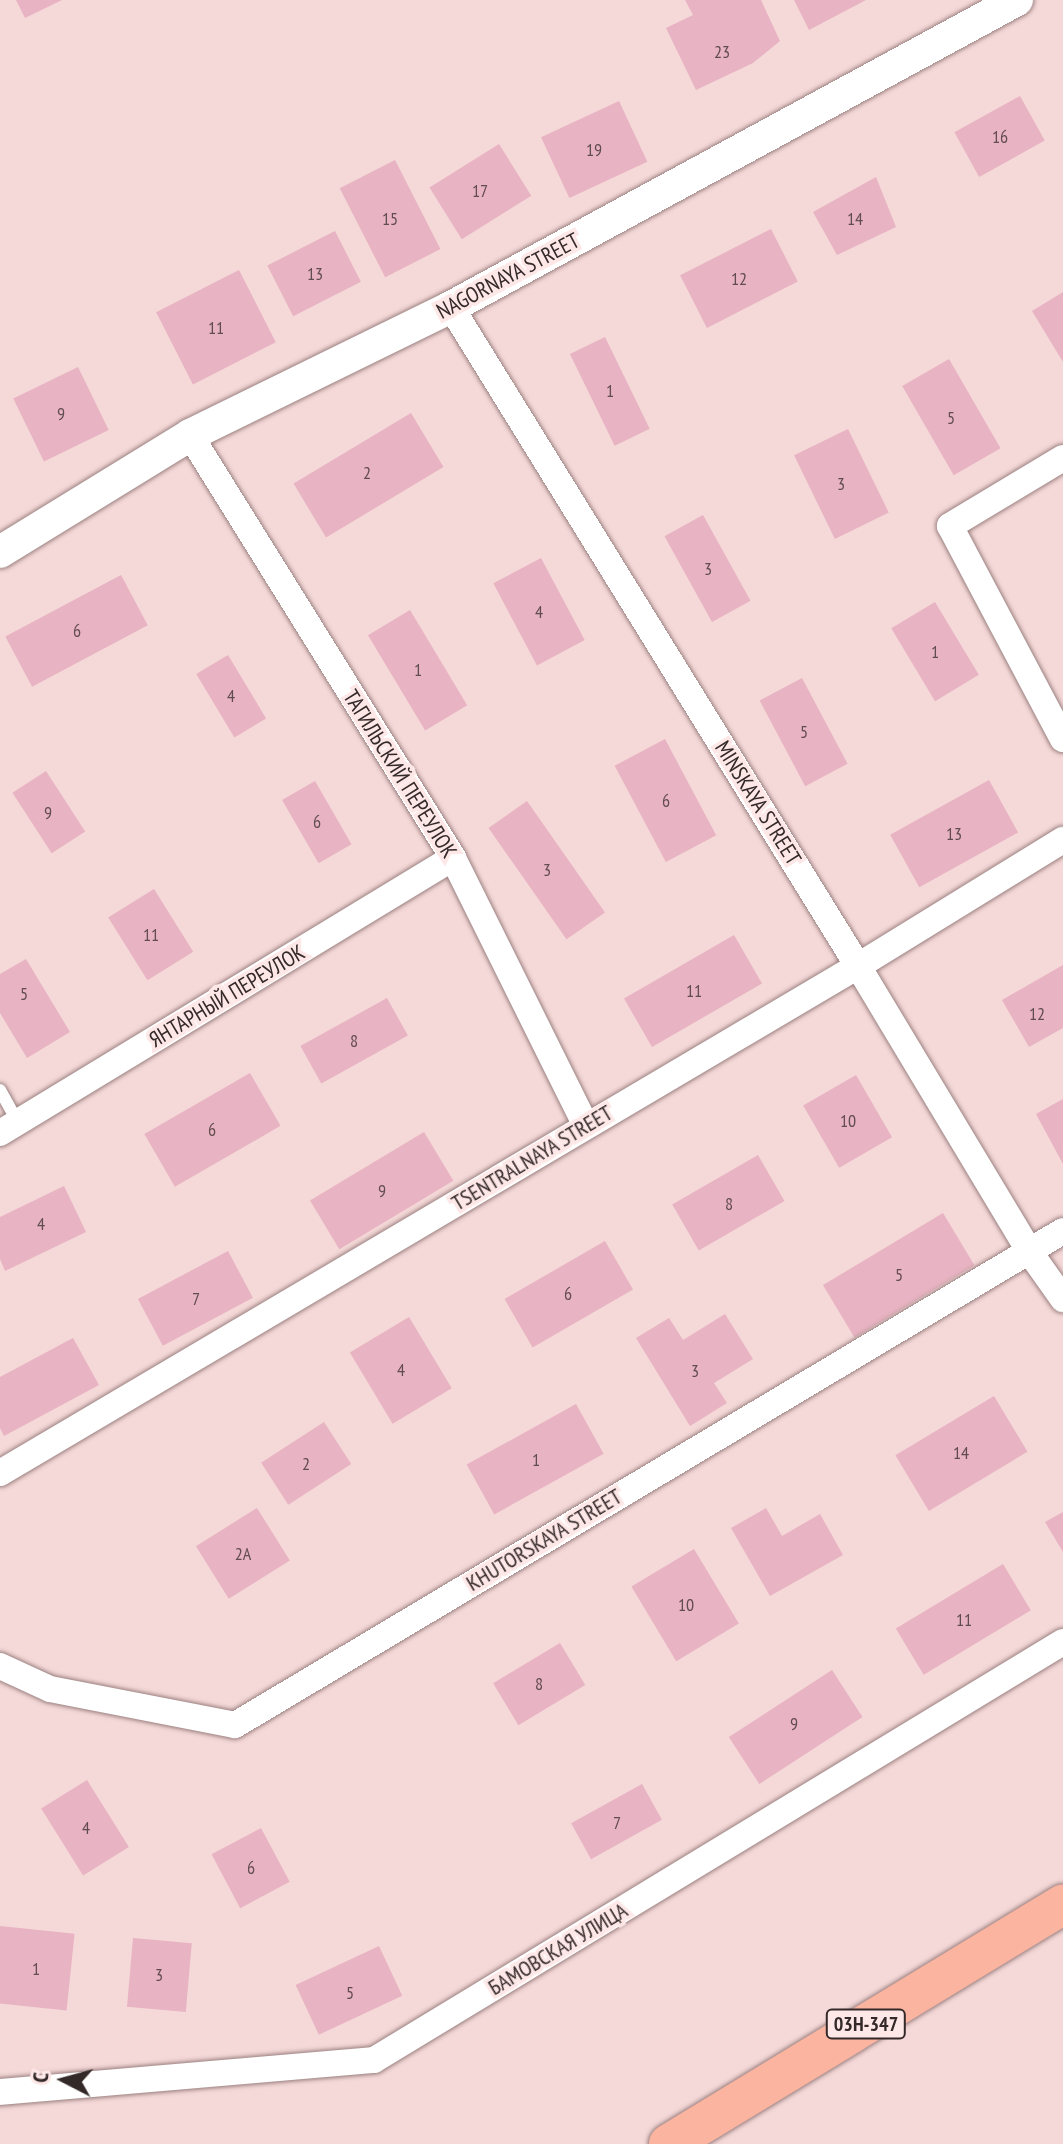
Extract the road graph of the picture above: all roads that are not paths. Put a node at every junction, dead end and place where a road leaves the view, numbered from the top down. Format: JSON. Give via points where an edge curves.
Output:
{"nodes":[{"id":1,"x":1017,"y":0,"type":"edge"},
{"id":2,"x":451,"y":307,"type":"junction"},
{"id":3,"x":190,"y":435,"type":"junction"},
{"id":4,"x":1063,"y":458,"type":"edge"},
{"id":5,"x":0,"y":552,"type":"edge"},
{"id":6,"x":1063,"y":739,"type":"edge"},
{"id":7,"x":1063,"y":840,"type":"edge"},
{"id":8,"x":453,"y":858,"type":"junction"},
{"id":9,"x":858,"y":966,"type":"junction"},
{"id":10,"x":0,"y":1090,"type":"edge"},
{"id":11,"x":586,"y":1126,"type":"junction"},
{"id":12,"x":9,"y":1128,"type":"edge"},
{"id":13,"x":1063,"y":1231,"type":"edge"},
{"id":14,"x":1029,"y":1251,"type":"junction"},
{"id":15,"x":1063,"y":1299,"type":"edge"},
{"id":16,"x":0,"y":1473,"type":"edge"},
{"id":17,"x":1063,"y":1642,"type":"edge"},
{"id":18,"x":0,"y":1666,"type":"edge"},
{"id":19,"x":1063,"y":1904,"type":"edge"},
{"id":20,"x":0,"y":2092,"type":"edge"},
{"id":21,"x":669,"y":2144,"type":"edge"}],
"edges":[{"from":1,"to":2,"type":"street","name":"NAGORNAYA STREET"},
{"from":2,"to":3,"type":"street","name":"NAGORNAYA STREET"},
{"from":2,"to":9,"type":"street","name":"MINSKAYA STREET"},
{"from":3,"to":5,"type":"street","name":"NAGORNAYA STREET"},
{"from":3,"to":8,"type":"street","name":"ТАГИЛЬСКИЙ ПЕРЕУЛОК"},
{"from":4,"to":6,"type":"street","via":[[950,526]]},
{"from":7,"to":9,"type":"street","name":"TSENTRALNAYA STREET"},
{"from":8,"to":11,"type":"street","name":"ТАГИЛЬСКИЙ ПЕРЕУЛОК"},
{"from":8,"to":12,"type":"street","name":"ЯНТАРНЫЙ ПЕРЕУЛОК"},
{"from":9,"to":11,"type":"street","name":"TSENTRALNAYA STREET"},
{"from":9,"to":14,"type":"street","name":"MINSKAYA STREET"},
{"from":10,"to":12,"type":"lane"},
{"from":11,"to":16,"type":"street","name":"TSENTRALNAYA STREET"},
{"from":13,"to":14,"type":"street","name":"KHUTORSKAYA STREET"},
{"from":14,"to":15,"type":"street","name":"MINSKAYA STREET"},
{"from":14,"to":18,"type":"street","name":"KHUTORSKAYA STREET","via":[[235,1725],[50,1689]]},
{"from":17,"to":20,"type":"street","name":"БАМОВСКАЯ УЛИЦА","via":[[374,2060]]},
{"from":19,"to":21,"type":"main road","number":"03Н-347"}]}
